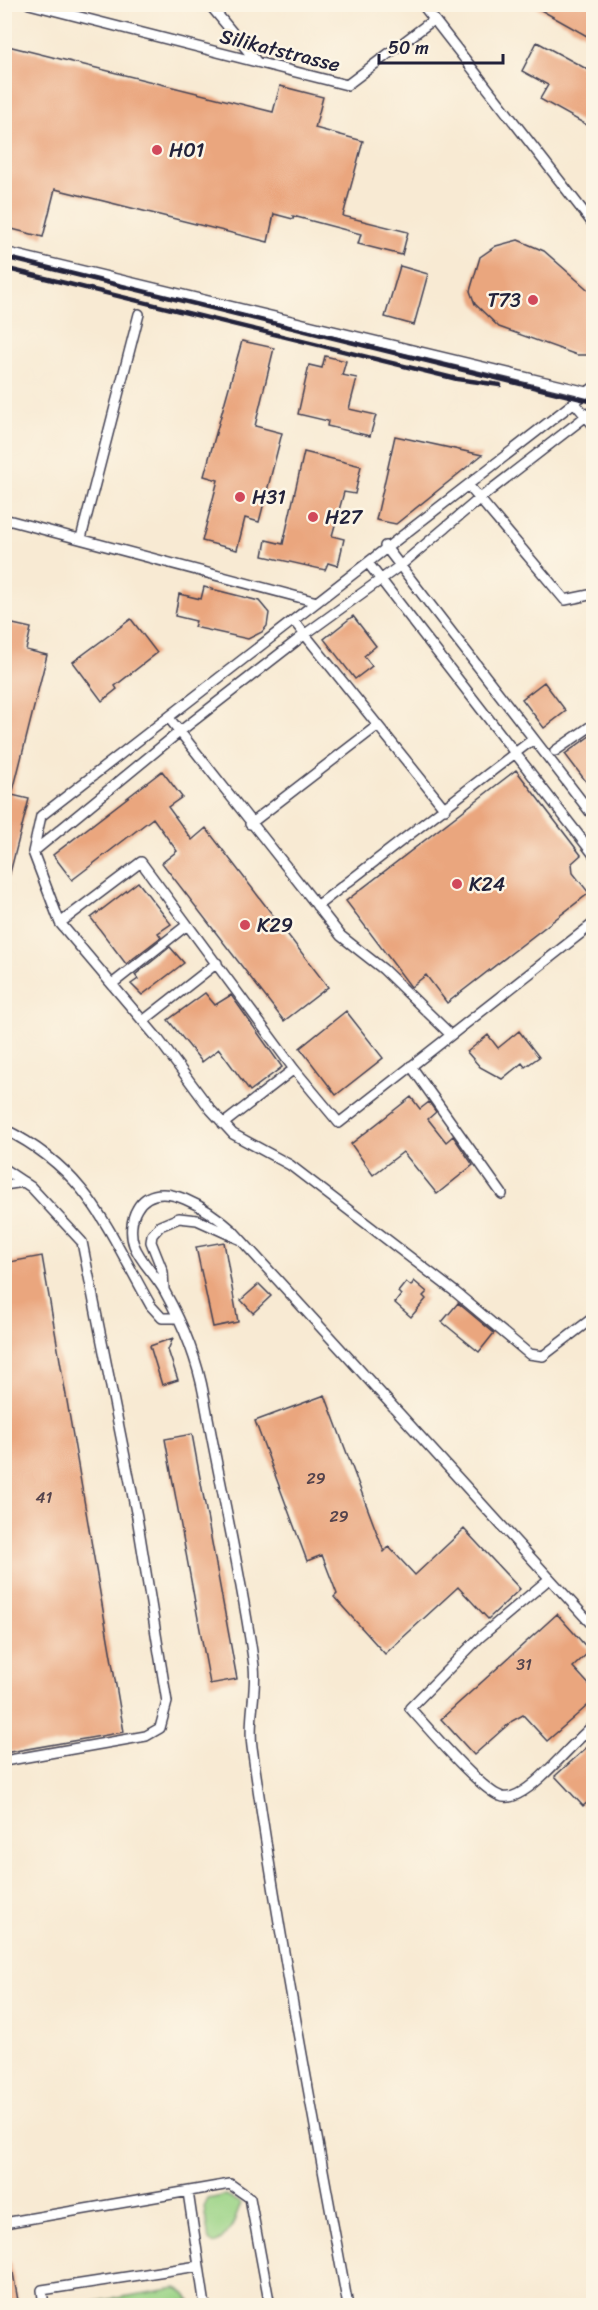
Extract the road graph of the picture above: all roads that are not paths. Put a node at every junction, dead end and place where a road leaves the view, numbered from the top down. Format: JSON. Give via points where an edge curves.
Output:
{"nodes":[{"id":1,"x":29,"y":4,"type":"edge"},
{"id":2,"x":209,"y":4,"type":"edge"},
{"id":3,"x":422,"y":4,"type":"edge"},
{"id":4,"x":433,"y":20,"type":"junction"},
{"id":5,"x":257,"y":62,"type":"junction"},
{"id":6,"x":594,"y":225,"type":"edge"},
{"id":7,"x":4,"y":252,"type":"edge"},
{"id":8,"x":139,"y":314,"type":"dead end"},
{"id":9,"x":590,"y":389,"type":"edge"},
{"id":10,"x":574,"y":402,"type":"junction"},
{"id":11,"x":590,"y":414,"type":"edge"},
{"id":12,"x":594,"y":426,"type":"edge"},
{"id":13,"x":468,"y":485,"type":"junction"},
{"id":14,"x":479,"y":499,"type":"junction"},
{"id":15,"x":4,"y":519,"type":"edge"},
{"id":16,"x":81,"y":538,"type":"junction"},
{"id":17,"x":385,"y":546,"type":"junction"},
{"id":18,"x":368,"y":563,"type":"junction"},
{"id":19,"x":401,"y":565,"type":"junction"},
{"id":20,"x":380,"y":580,"type":"junction"},
{"id":21,"x":594,"y":594,"type":"edge"},
{"id":22,"x":317,"y":602,"type":"junction"},
{"id":23,"x":294,"y":621,"type":"junction"},
{"id":24,"x":304,"y":635,"type":"junction"},
{"id":25,"x":169,"y":718,"type":"junction"},
{"id":26,"x":594,"y":724,"type":"edge"},
{"id":27,"x":377,"y":726,"type":"junction"},
{"id":28,"x":178,"y":733,"type":"junction"},
{"id":29,"x":532,"y":740,"type":"junction"},
{"id":30,"x":555,"y":751,"type":"dead end"},
{"id":31,"x":515,"y":754,"type":"junction"},
{"id":32,"x":445,"y":809,"type":"junction"},
{"id":33,"x":594,"y":817,"type":"edge"},
{"id":34,"x":250,"y":824,"type":"junction"},
{"id":35,"x":33,"y":852,"type":"junction"},
{"id":36,"x":594,"y":855,"type":"edge"},
{"id":37,"x":317,"y":906,"type":"junction"},
{"id":38,"x":60,"y":923,"type":"junction"},
{"id":39,"x":594,"y":923,"type":"edge"},
{"id":40,"x":187,"y":925,"type":"junction"},
{"id":41,"x":217,"y":963,"type":"junction"},
{"id":42,"x":112,"y":984,"type":"junction"},
{"id":43,"x":143,"y":1021,"type":"junction"},
{"id":44,"x":450,"y":1034,"type":"junction"},
{"id":45,"x":411,"y":1066,"type":"junction"},
{"id":46,"x":294,"y":1069,"type":"junction"},
{"id":47,"x":223,"y":1124,"type":"junction"},
{"id":48,"x":4,"y":1129,"type":"edge"},
{"id":49,"x":4,"y":1169,"type":"edge"},
{"id":50,"x":24,"y":1182,"type":"junction"},
{"id":51,"x":4,"y":1185,"type":"edge"},
{"id":52,"x":502,"y":1194,"type":"dead end"},
{"id":53,"x":240,"y":1240,"type":"junction"},
{"id":54,"x":164,"y":1289,"type":"junction"},
{"id":55,"x":594,"y":1317,"type":"edge"},
{"id":56,"x":178,"y":1318,"type":"junction"},
{"id":57,"x":549,"y":1579,"type":"junction"},
{"id":58,"x":594,"y":1627,"type":"edge"},
{"id":59,"x":594,"y":1725,"type":"edge"},
{"id":60,"x":4,"y":1761,"type":"edge"},
{"id":61,"x":188,"y":2192,"type":"junction"},
{"id":62,"x":4,"y":2223,"type":"edge"},
{"id":63,"x":198,"y":2266,"type":"junction"},
{"id":64,"x":44,"y":2306,"type":"edge"},
{"id":65,"x":206,"y":2306,"type":"edge"},
{"id":66,"x":270,"y":2306,"type":"edge"},
{"id":67,"x":348,"y":2306,"type":"edge"}],
"edges":[{"from":1,"to":5,"type":"lane","name":"Silikatstrasse"},
{"from":2,"to":5,"type":"lane"},
{"from":3,"to":4,"type":"lane"},
{"from":4,"to":5,"type":"lane","name":"Silikatstrasse","via":[[347,85]]},
{"from":4,"to":6,"type":"lane"},
{"from":7,"to":9,"type":"lane"},
{"from":8,"to":16,"type":"lane"},
{"from":9,"to":10,"type":"lane"},
{"from":10,"to":11,"type":"lane"},
{"from":10,"to":13,"type":"lane"},
{"from":11,"to":12,"type":"lane"},
{"from":11,"to":14,"type":"lane"},
{"from":13,"to":14,"type":"lane"},
{"from":13,"to":17,"type":"lane"},
{"from":14,"to":19,"type":"lane"},
{"from":14,"to":21,"type":"lane","via":[[565,600]]},
{"from":15,"to":16,"type":"lane"},
{"from":16,"to":22,"type":"lane"},
{"from":17,"to":18,"type":"lane"},
{"from":17,"to":19,"type":"lane"},
{"from":18,"to":20,"type":"lane"},
{"from":18,"to":22,"type":"lane"},
{"from":19,"to":20,"type":"lane"},
{"from":19,"to":29,"type":"lane"},
{"from":20,"to":24,"type":"lane"},
{"from":20,"to":31,"type":"lane"},
{"from":22,"to":23,"type":"lane"},
{"from":23,"to":24,"type":"lane"},
{"from":23,"to":25,"type":"lane"},
{"from":24,"to":27,"type":"lane"},
{"from":24,"to":28,"type":"lane"},
{"from":25,"to":28,"type":"lane"},
{"from":25,"to":35,"type":"lane","via":[[41,816]]},
{"from":26,"to":30,"type":"lane"},
{"from":27,"to":32,"type":"lane"},
{"from":27,"to":34,"type":"lane"},
{"from":28,"to":34,"type":"lane"},
{"from":28,"to":35,"type":"lane"},
{"from":29,"to":31,"type":"lane"},
{"from":29,"to":33,"type":"lane"},
{"from":31,"to":32,"type":"lane"},
{"from":31,"to":36,"type":"lane"},
{"from":32,"to":37,"type":"lane"},
{"from":34,"to":37,"type":"lane"},
{"from":35,"to":38,"type":"lane"},
{"from":37,"to":44,"type":"lane","via":[[341,936],[383,969]]},
{"from":38,"to":40,"type":"lane","via":[[141,862]]},
{"from":38,"to":42,"type":"lane"},
{"from":39,"to":44,"type":"lane"},
{"from":40,"to":41,"type":"lane"},
{"from":40,"to":42,"type":"lane"},
{"from":41,"to":43,"type":"lane"},
{"from":41,"to":46,"type":"lane"},
{"from":42,"to":43,"type":"lane"},
{"from":43,"to":47,"type":"lane"},
{"from":44,"to":45,"type":"lane"},
{"from":45,"to":46,"type":"lane","via":[[339,1123]]},
{"from":45,"to":52,"type":"lane"},
{"from":46,"to":47,"type":"lane"},
{"from":47,"to":55,"type":"lane","via":[[233,1134],[290,1165],[529,1354],[543,1356]]},
{"from":48,"to":56,"type":"lane","via":[[30,1142],[68,1172],[96,1206],[151,1306],[162,1318]]},
{"from":49,"to":50,"type":"lane"},
{"from":50,"to":51,"type":"lane"},
{"from":50,"to":60,"type":"lane","via":[[82,1242],[137,1517],[167,1702],[160,1728],[147,1736]]},
{"from":53,"to":54,"type":"lane","via":[[197,1220],[179,1218],[160,1226],[151,1242],[163,1272]]},
{"from":53,"to":54,"type":"lane","via":[[219,1218],[186,1199],[168,1193],[148,1199],[137,1208],[133,1244]]},
{"from":53,"to":57,"type":"lane"},
{"from":54,"to":56,"type":"lane"},
{"from":56,"to":67,"type":"lane","via":[[196,1357],[254,1669],[251,1742]]},
{"from":57,"to":58,"type":"lane"},
{"from":57,"to":59,"type":"lane","via":[[479,1638],[410,1708],[474,1776],[498,1796],[508,1798],[519,1794]]},
{"from":61,"to":62,"type":"lane"},
{"from":61,"to":63,"type":"lane"},
{"from":61,"to":66,"type":"lane","via":[[230,2184],[250,2198]]},
{"from":63,"to":64,"type":"lane","via":[[42,2290]]},
{"from":63,"to":65,"type":"lane"}]}
